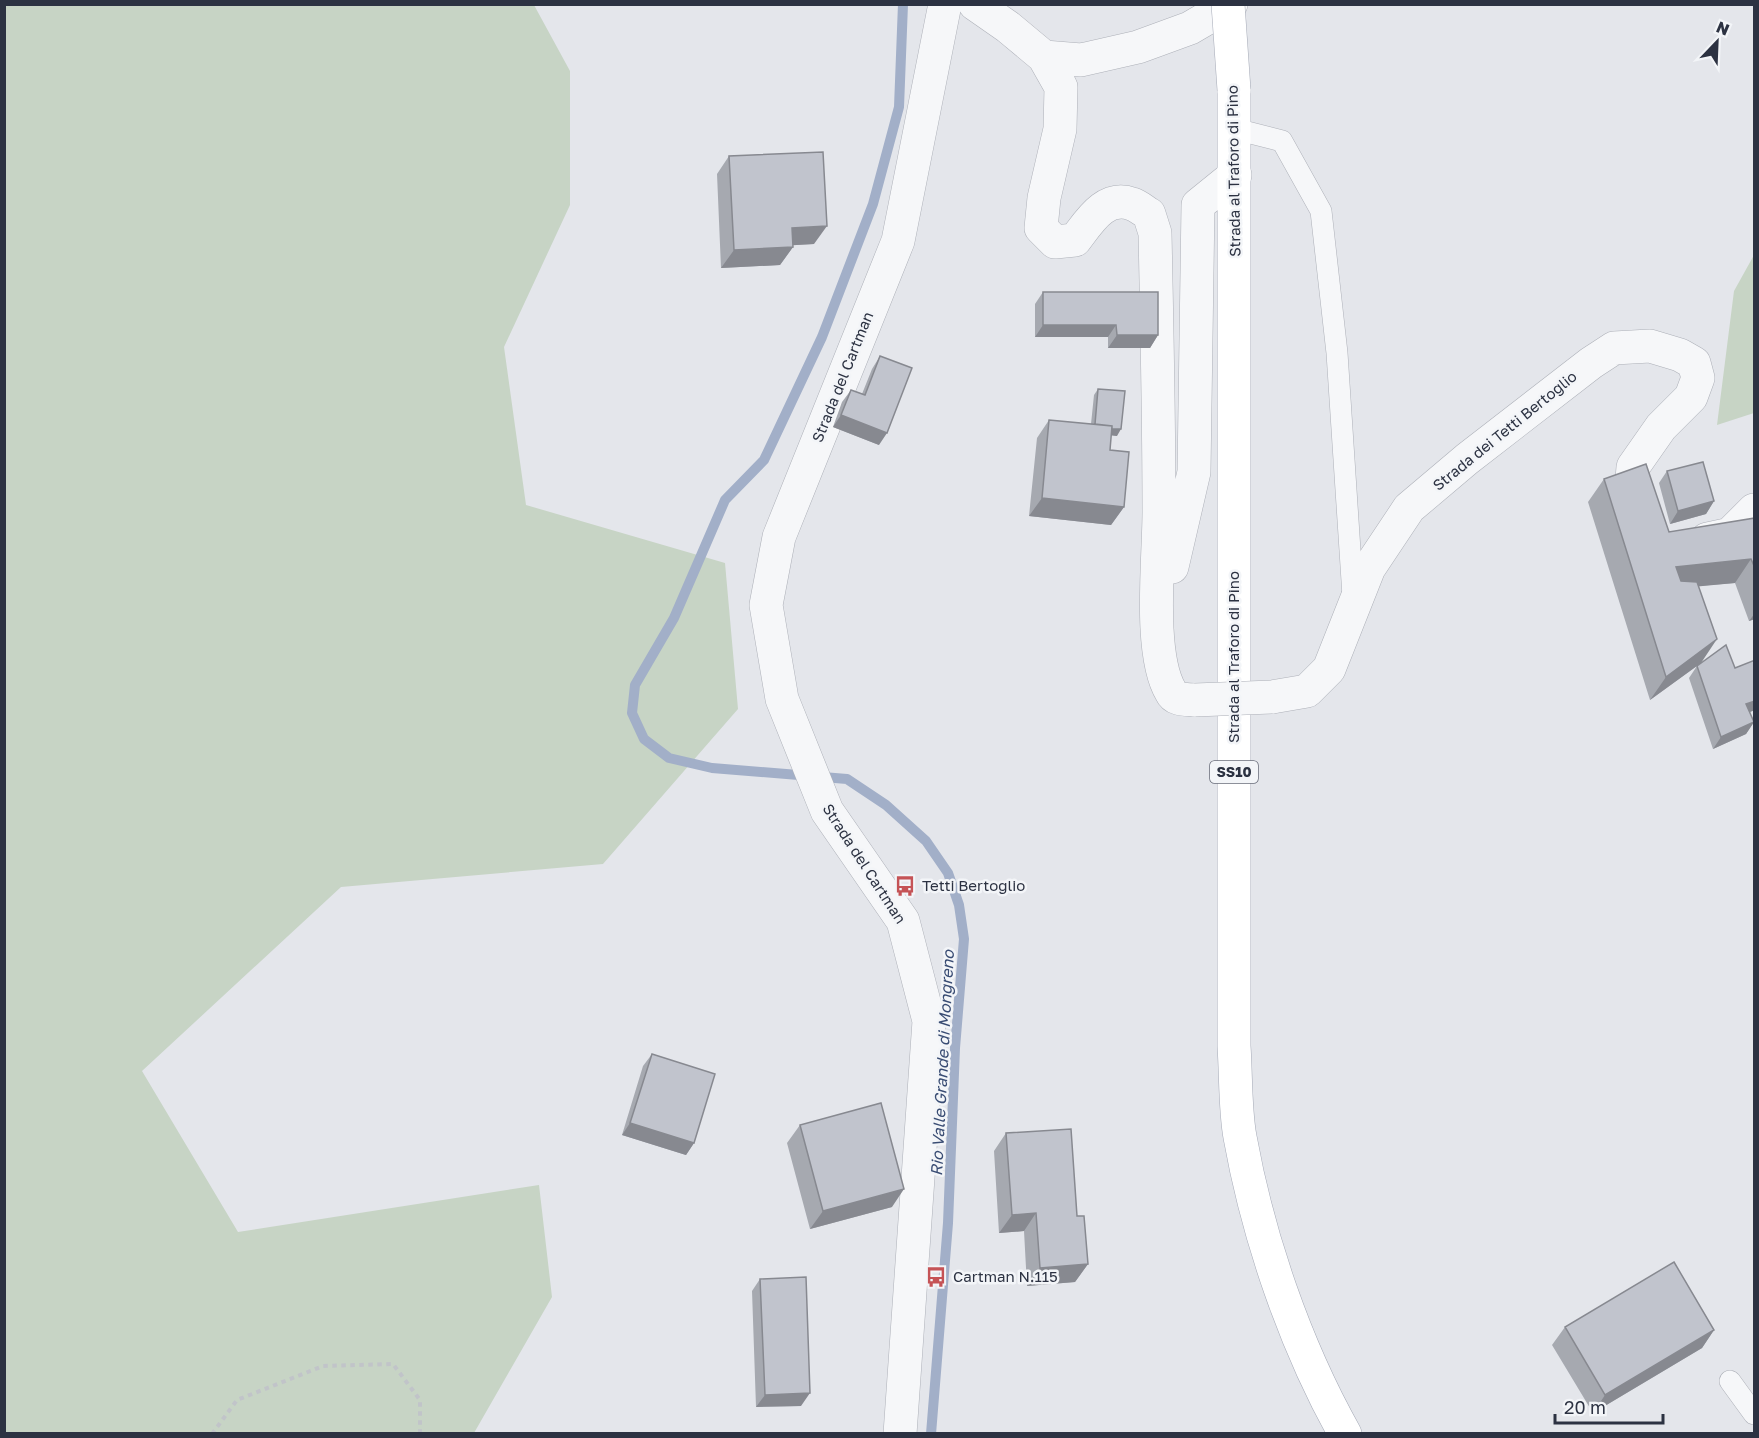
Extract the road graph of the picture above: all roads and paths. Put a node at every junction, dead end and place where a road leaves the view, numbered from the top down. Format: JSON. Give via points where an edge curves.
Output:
{"nodes":[{"id":1,"x":945,"y":4,"type":"edge"},
{"id":2,"x":975,"y":4,"type":"edge"},
{"id":3,"x":1230,"y":4,"type":"edge"},
{"id":4,"x":1044,"y":57,"type":"junction"},
{"id":5,"x":1235,"y":129,"type":"junction"},
{"id":6,"x":1235,"y":175,"type":"junction"},
{"id":7,"x":1755,"y":510,"type":"edge"},
{"id":8,"x":1354,"y":606,"type":"junction"},
{"id":9,"x":1157,"y":635,"type":"junction"},
{"id":10,"x":1730,"y":1380,"type":"dead end"},
{"id":11,"x":1755,"y":1414,"type":"edge"},
{"id":12,"x":213,"y":1434,"type":"edge"},
{"id":13,"x":420,"y":1434,"type":"edge"},
{"id":14,"x":900,"y":1434,"type":"edge"},
{"id":15,"x":1345,"y":1434,"type":"edge"}],
"edges":[{"from":1,"to":14,"type":"street","name":"Strada del Cartman","via":[[898,241],[779,537],[766,605],[782,699],[827,811],[903,921],[929,1021]]},
{"from":2,"to":4,"type":"street","name":"Strada dei Tetti Bertoglio"},
{"from":3,"to":4,"type":"street","via":[[1190,28],[1138,47],[1081,60]]},
{"from":3,"to":5,"type":"main road","name":"Strada al Traforo di Pino","number":"SS10","bridge":true},
{"from":4,"to":9,"type":"street","name":"Strada dei Tetti Bertoglio","via":[[1061,87],[1060,129],[1041,228],[1054,242],[1075,240],[1106,204],[1119,202],[1149,214],[1155,233]]},
{"from":5,"to":6,"type":"main road","name":"Strada al Traforo di Pino","number":"SS10"},
{"from":5,"to":8,"type":"lane","via":[[1282,141],[1321,211],[1337,353]]},
{"from":6,"to":9,"type":"street","name":"Strada dei Tetti Bertoglio","via":[[1198,205],[1194,472]]},
{"from":6,"to":15,"type":"main road","name":"Strada al Traforo di Pino","number":"SS10","via":[[1234,1046],[1239,1136],[1290,1318]]},
{"from":7,"to":8,"type":"street","name":"Strada dei Tetti Bertoglio","via":[[1730,534],[1705,539],[1669,538],[1652,531],[1632,479],[1633,467],[1662,427],[1691,397],[1698,378],[1694,363],[1680,355],[1650,346],[1614,348],[1409,508],[1369,568]]},
{"from":8,"to":9,"type":"street","name":"Strada dei Tetti Bertoglio","bridge":true,"via":[[1329,669],[1307,690],[1272,698],[1179,699],[1172,694],[1163,673]]},
{"from":10,"to":11,"type":"lane"},
{"from":12,"to":13,"type":"path","via":[[237,1400],[323,1366],[393,1364],[420,1400]]}]}
